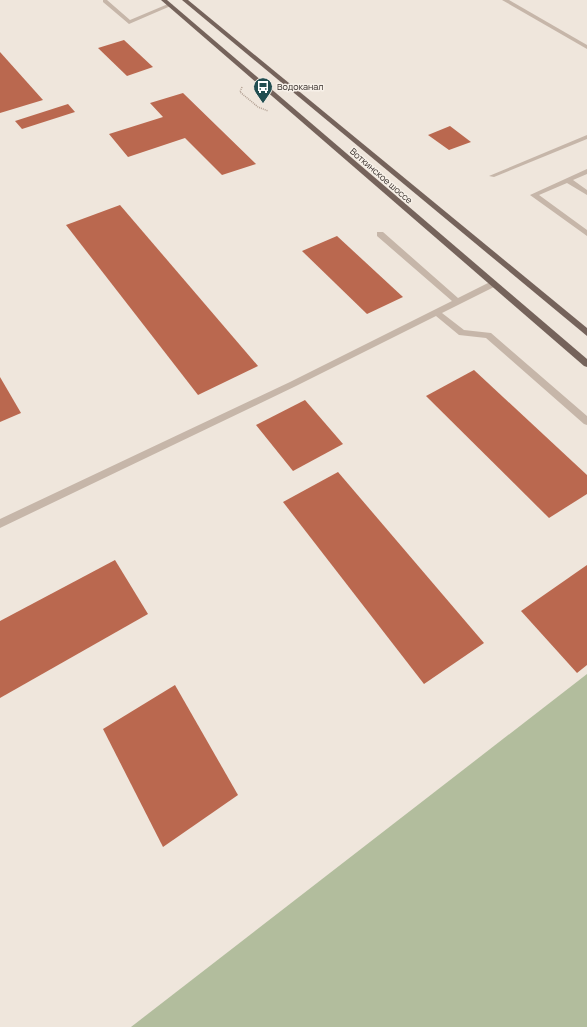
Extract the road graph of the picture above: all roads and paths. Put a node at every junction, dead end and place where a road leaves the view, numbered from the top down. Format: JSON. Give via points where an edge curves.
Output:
{"nodes":[{"id":1,"x":185,"y":0,"type":"edge"},
{"id":2,"x":505,"y":0,"type":"edge"},
{"id":3,"x":105,"y":1,"type":"edge"},
{"id":4,"x":167,"y":2,"type":"edge"},
{"id":5,"x":587,"y":47,"type":"edge"},
{"id":6,"x":587,"y":137,"type":"edge"},
{"id":7,"x":587,"y":171,"type":"edge"},
{"id":8,"x":492,"y":176,"type":"dead end"},
{"id":9,"x":568,"y":180,"type":"junction"},
{"id":10,"x":587,"y":193,"type":"edge"},
{"id":11,"x":380,"y":234,"type":"dead end"},
{"id":12,"x":587,"y":234,"type":"edge"},
{"id":13,"x":493,"y":284,"type":"junction"},
{"id":14,"x":457,"y":301,"type":"junction"},
{"id":15,"x":436,"y":312,"type":"junction"},
{"id":16,"x":587,"y":333,"type":"edge"},
{"id":17,"x":587,"y":364,"type":"edge"},
{"id":18,"x":587,"y":422,"type":"edge"},
{"id":19,"x":0,"y":524,"type":"edge"}],
"edges":[{"from":1,"to":16,"type":"main road","name":"Воткинское шоссе"},
{"from":2,"to":5,"type":"lane"},
{"from":3,"to":4,"type":"lane","via":[[128,22]]},
{"from":4,"to":13,"type":"main road","name":"Воткинское шоссе"},
{"from":6,"to":8,"type":"lane"},
{"from":7,"to":9,"type":"lane"},
{"from":9,"to":10,"type":"lane"},
{"from":9,"to":12,"type":"lane","via":[[534,195]]},
{"from":11,"to":14,"type":"lane"},
{"from":13,"to":14,"type":"lane"},
{"from":13,"to":17,"type":"main road","name":"Воткинское шоссе"},
{"from":14,"to":15,"type":"lane"},
{"from":15,"to":18,"type":"lane","via":[[462,333],[488,335]]},
{"from":15,"to":19,"type":"lane","via":[[293,384]]}]}
